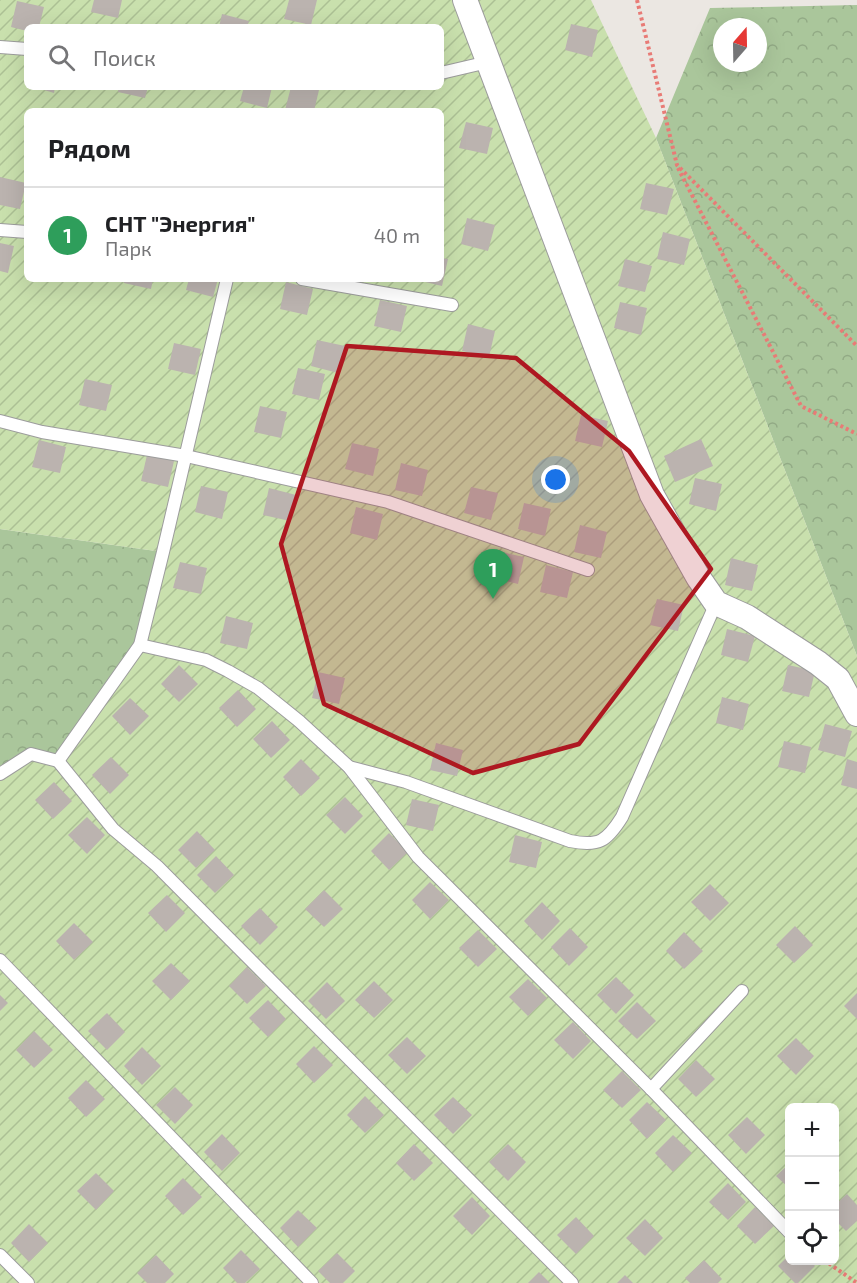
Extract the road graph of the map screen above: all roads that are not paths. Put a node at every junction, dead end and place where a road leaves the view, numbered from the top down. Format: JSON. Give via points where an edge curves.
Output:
{"nodes":[{"id":1,"x":465,"y":0,"type":"edge"},
{"id":2,"x":0,"y":47,"type":"edge"},
{"id":3,"x":24,"y":49,"type":"edge"},
{"id":4,"x":488,"y":62,"type":"junction"},
{"id":5,"x":444,"y":72,"type":"edge"},
{"id":6,"x":0,"y":230,"type":"edge"},
{"id":7,"x":24,"y":232,"type":"edge"},
{"id":8,"x":226,"y":282,"type":"edge"},
{"id":9,"x":319,"y":282,"type":"edge"},
{"id":10,"x":452,"y":305,"type":"dead end"},
{"id":11,"x":0,"y":421,"type":"edge"},
{"id":12,"x":186,"y":456,"type":"junction"},
{"id":13,"x":588,"y":570,"type":"dead end"},
{"id":14,"x":716,"y":603,"type":"junction"},
{"id":15,"x":140,"y":645,"type":"junction"},
{"id":16,"x":857,"y":714,"type":"edge"},
{"id":17,"x":58,"y":761,"type":"junction"},
{"id":18,"x":349,"y":767,"type":"junction"},
{"id":19,"x":0,"y":774,"type":"edge"},
{"id":20,"x":0,"y":960,"type":"edge"},
{"id":21,"x":742,"y":992,"type":"dead end"},
{"id":22,"x":651,"y":1089,"type":"junction"},
{"id":23,"x":785,"y":1229,"type":"edge"},
{"id":24,"x":0,"y":1255,"type":"edge"},
{"id":25,"x":28,"y":1283,"type":"edge"},
{"id":26,"x":312,"y":1283,"type":"edge"},
{"id":27,"x":572,"y":1283,"type":"edge"}],
"edges":[{"from":1,"to":4,"type":"street"},
{"from":2,"to":3,"type":"lane"},
{"from":4,"to":5,"type":"lane"},
{"from":4,"to":14,"type":"street","via":[[652,495]]},
{"from":6,"to":7,"type":"lane"},
{"from":8,"to":12,"type":"lane"},
{"from":9,"to":10,"type":"lane"},
{"from":11,"to":12,"type":"lane","via":[[42,432]]},
{"from":12,"to":13,"type":"lane","via":[[388,502]]},
{"from":12,"to":15,"type":"lane"},
{"from":14,"to":16,"type":"street","via":[[747,617],[818,663],[838,679]]},
{"from":14,"to":18,"type":"lane","via":[[622,817],[612,833],[600,841],[570,841],[406,782]]},
{"from":15,"to":17,"type":"lane"},
{"from":15,"to":18,"type":"lane","via":[[206,660],[248,682]]},
{"from":17,"to":19,"type":"lane","via":[[31,754]]},
{"from":17,"to":27,"type":"lane","via":[[113,829],[158,866]]},
{"from":18,"to":22,"type":"lane","via":[[418,857]]},
{"from":20,"to":26,"type":"lane"},
{"from":21,"to":22,"type":"lane"},
{"from":22,"to":23,"type":"lane"},
{"from":24,"to":25,"type":"lane"}]}
